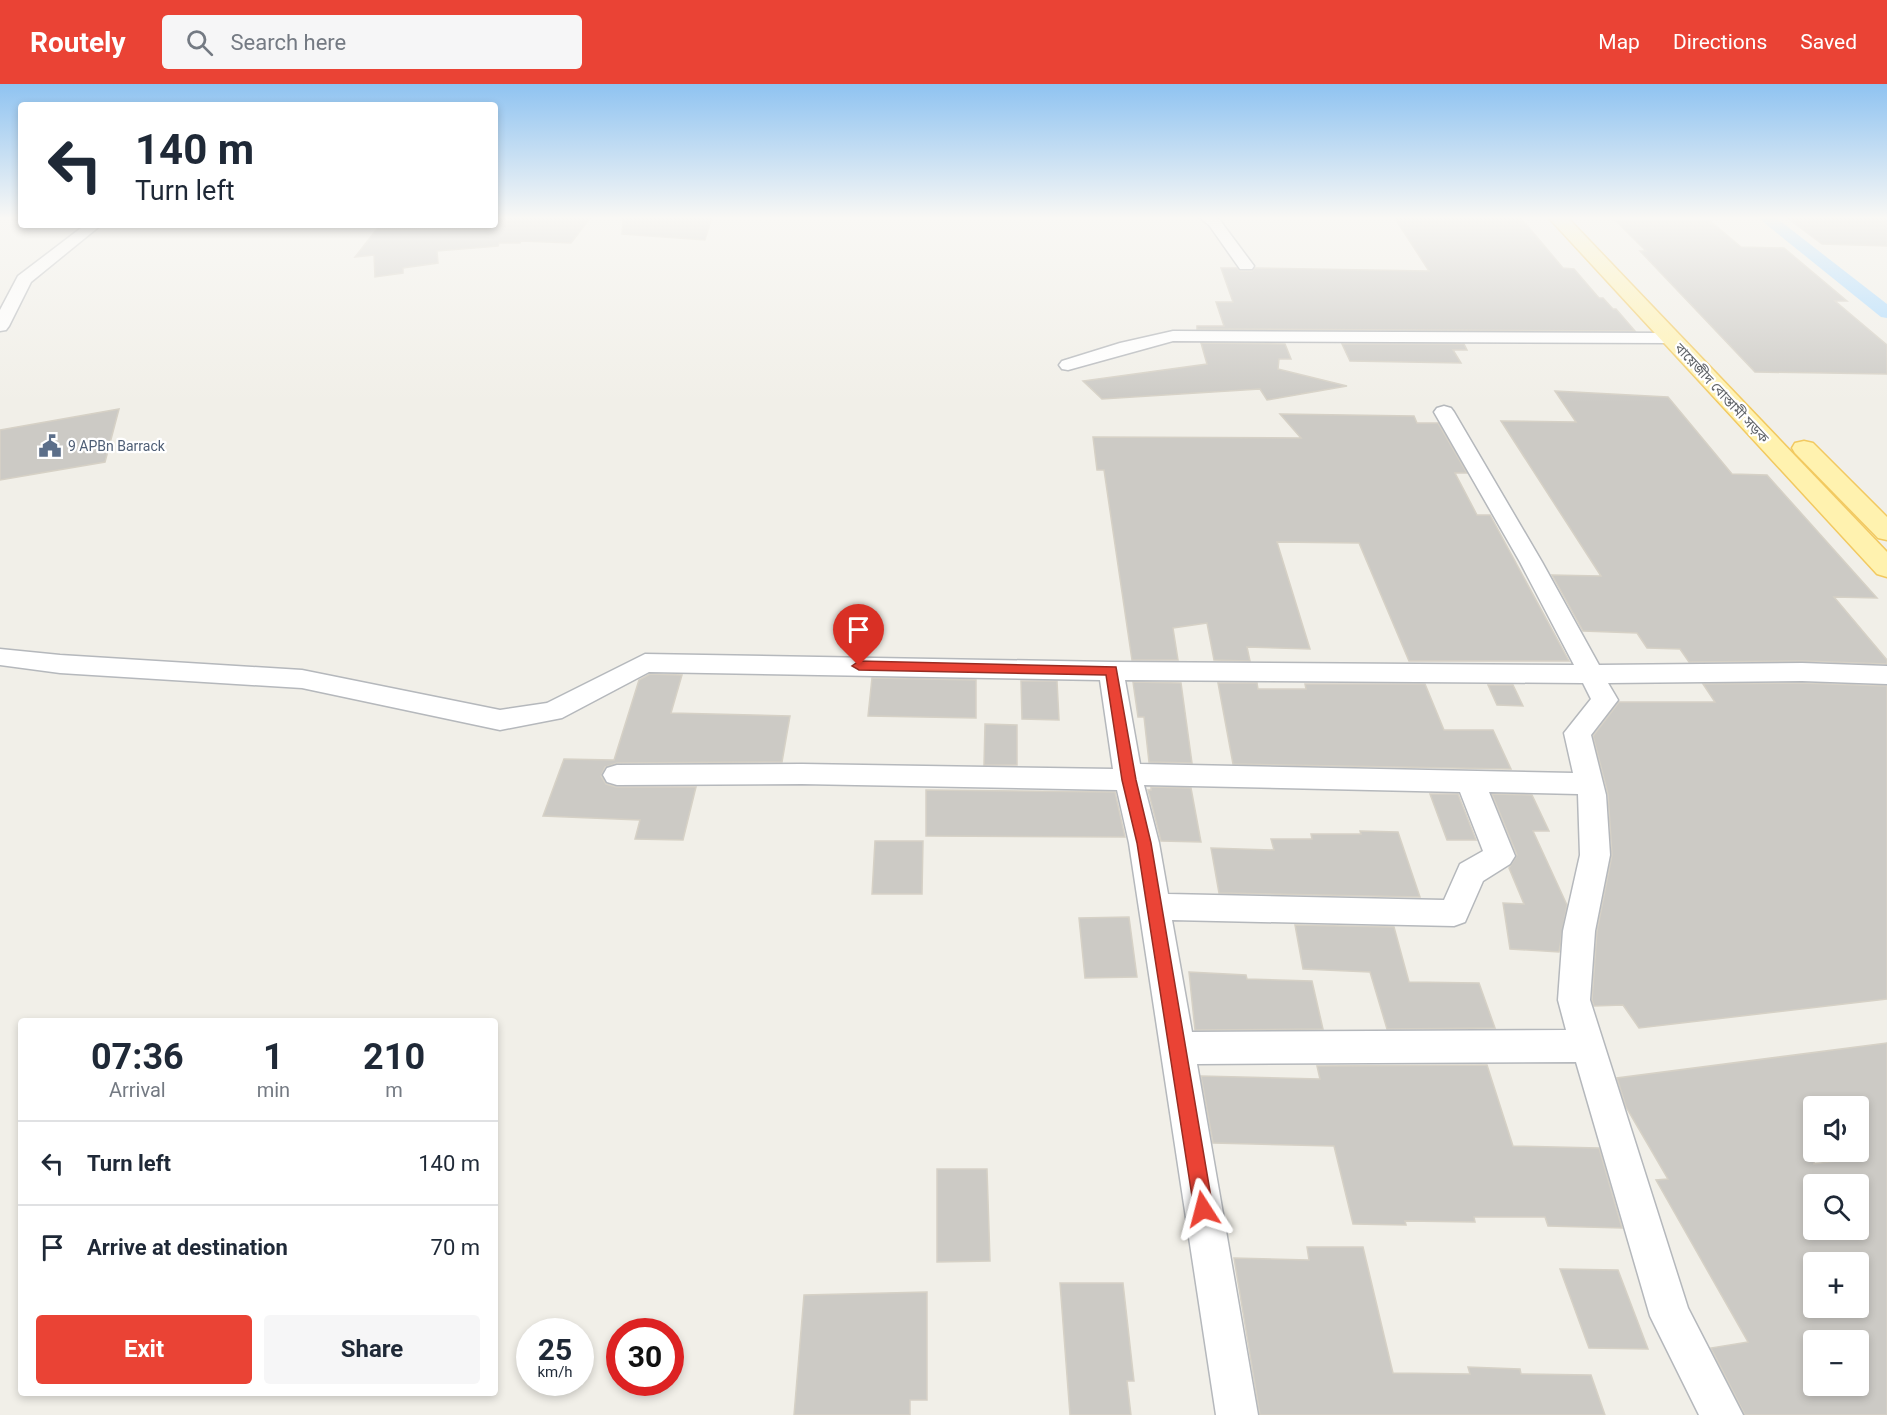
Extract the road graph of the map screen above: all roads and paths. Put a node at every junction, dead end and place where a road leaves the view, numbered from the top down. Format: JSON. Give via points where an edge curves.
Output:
{"nodes":[{"id":1,"x":24,"y":279,"type":"edge"},
{"id":2,"x":1616,"y":279,"type":"edge"},
{"id":3,"x":1639,"y":279,"type":"edge"},
{"id":4,"x":0,"y":326,"type":"edge"},
{"id":5,"x":1671,"y":338,"type":"junction"},
{"id":6,"x":1068,"y":365,"type":"dead end"},
{"id":7,"x":1444,"y":412,"type":"dead end"},
{"id":8,"x":1770,"y":413,"type":"dead end"},
{"id":9,"x":1787,"y":430,"type":"dead end"},
{"id":10,"x":1887,"y":532,"type":"edge"},
{"id":11,"x":1887,"y":568,"type":"edge"},
{"id":12,"x":0,"y":657,"type":"edge"},
{"id":13,"x":1111,"y":670,"type":"junction"},
{"id":14,"x":1593,"y":674,"type":"junction"},
{"id":15,"x":1887,"y":675,"type":"edge"},
{"id":16,"x":617,"y":775,"type":"dead end"},
{"id":17,"x":1128,"y":777,"type":"junction"},
{"id":18,"x":1470,"y":781,"type":"junction"},
{"id":19,"x":1590,"y":784,"type":"junction"},
{"id":20,"x":1154,"y":906,"type":"junction"},
{"id":21,"x":1587,"y":1046,"type":"junction"},
{"id":22,"x":1177,"y":1048,"type":"junction"},
{"id":23,"x":1237,"y":1415,"type":"edge"},
{"id":24,"x":1722,"y":1415,"type":"edge"}],
"edges":[{"from":1,"to":4,"type":"street"},
{"from":2,"to":5,"type":"main road","name":"বায়েজীদ বোস্তামী সড়ক"},
{"from":3,"to":8,"type":"main road","name":"বায়েজীদ বোস্তামী সড়ক"},
{"from":5,"to":6,"type":"street","via":[[1173,336]]},
{"from":5,"to":11,"type":"main road","name":"বায়েজীদ বোস্তামী সড়ক"},
{"from":7,"to":14,"type":"street"},
{"from":9,"to":10,"type":"main road","name":"বায়েজীদ বোস্তামী সড়ক"},
{"from":12,"to":13,"type":"street","via":[[302,679],[500,720],[553,711],[645,663]]},
{"from":13,"to":14,"type":"street"},
{"from":13,"to":17,"type":"street"},
{"from":14,"to":15,"type":"street"},
{"from":14,"to":19,"type":"street","via":[[1605,700],[1577,733]]},
{"from":16,"to":17,"type":"street"},
{"from":17,"to":18,"type":"street"},
{"from":17,"to":20,"type":"street"},
{"from":18,"to":19,"type":"street"},
{"from":18,"to":20,"type":"street","via":[[1500,856],[1471,873],[1454,913]]},
{"from":19,"to":21,"type":"street","via":[[1595,855],[1579,931],[1575,1000]]},
{"from":20,"to":22,"type":"street"},
{"from":21,"to":22,"type":"street"},
{"from":21,"to":24,"type":"street","via":[[1670,1316]]},
{"from":22,"to":23,"type":"street"}]}
